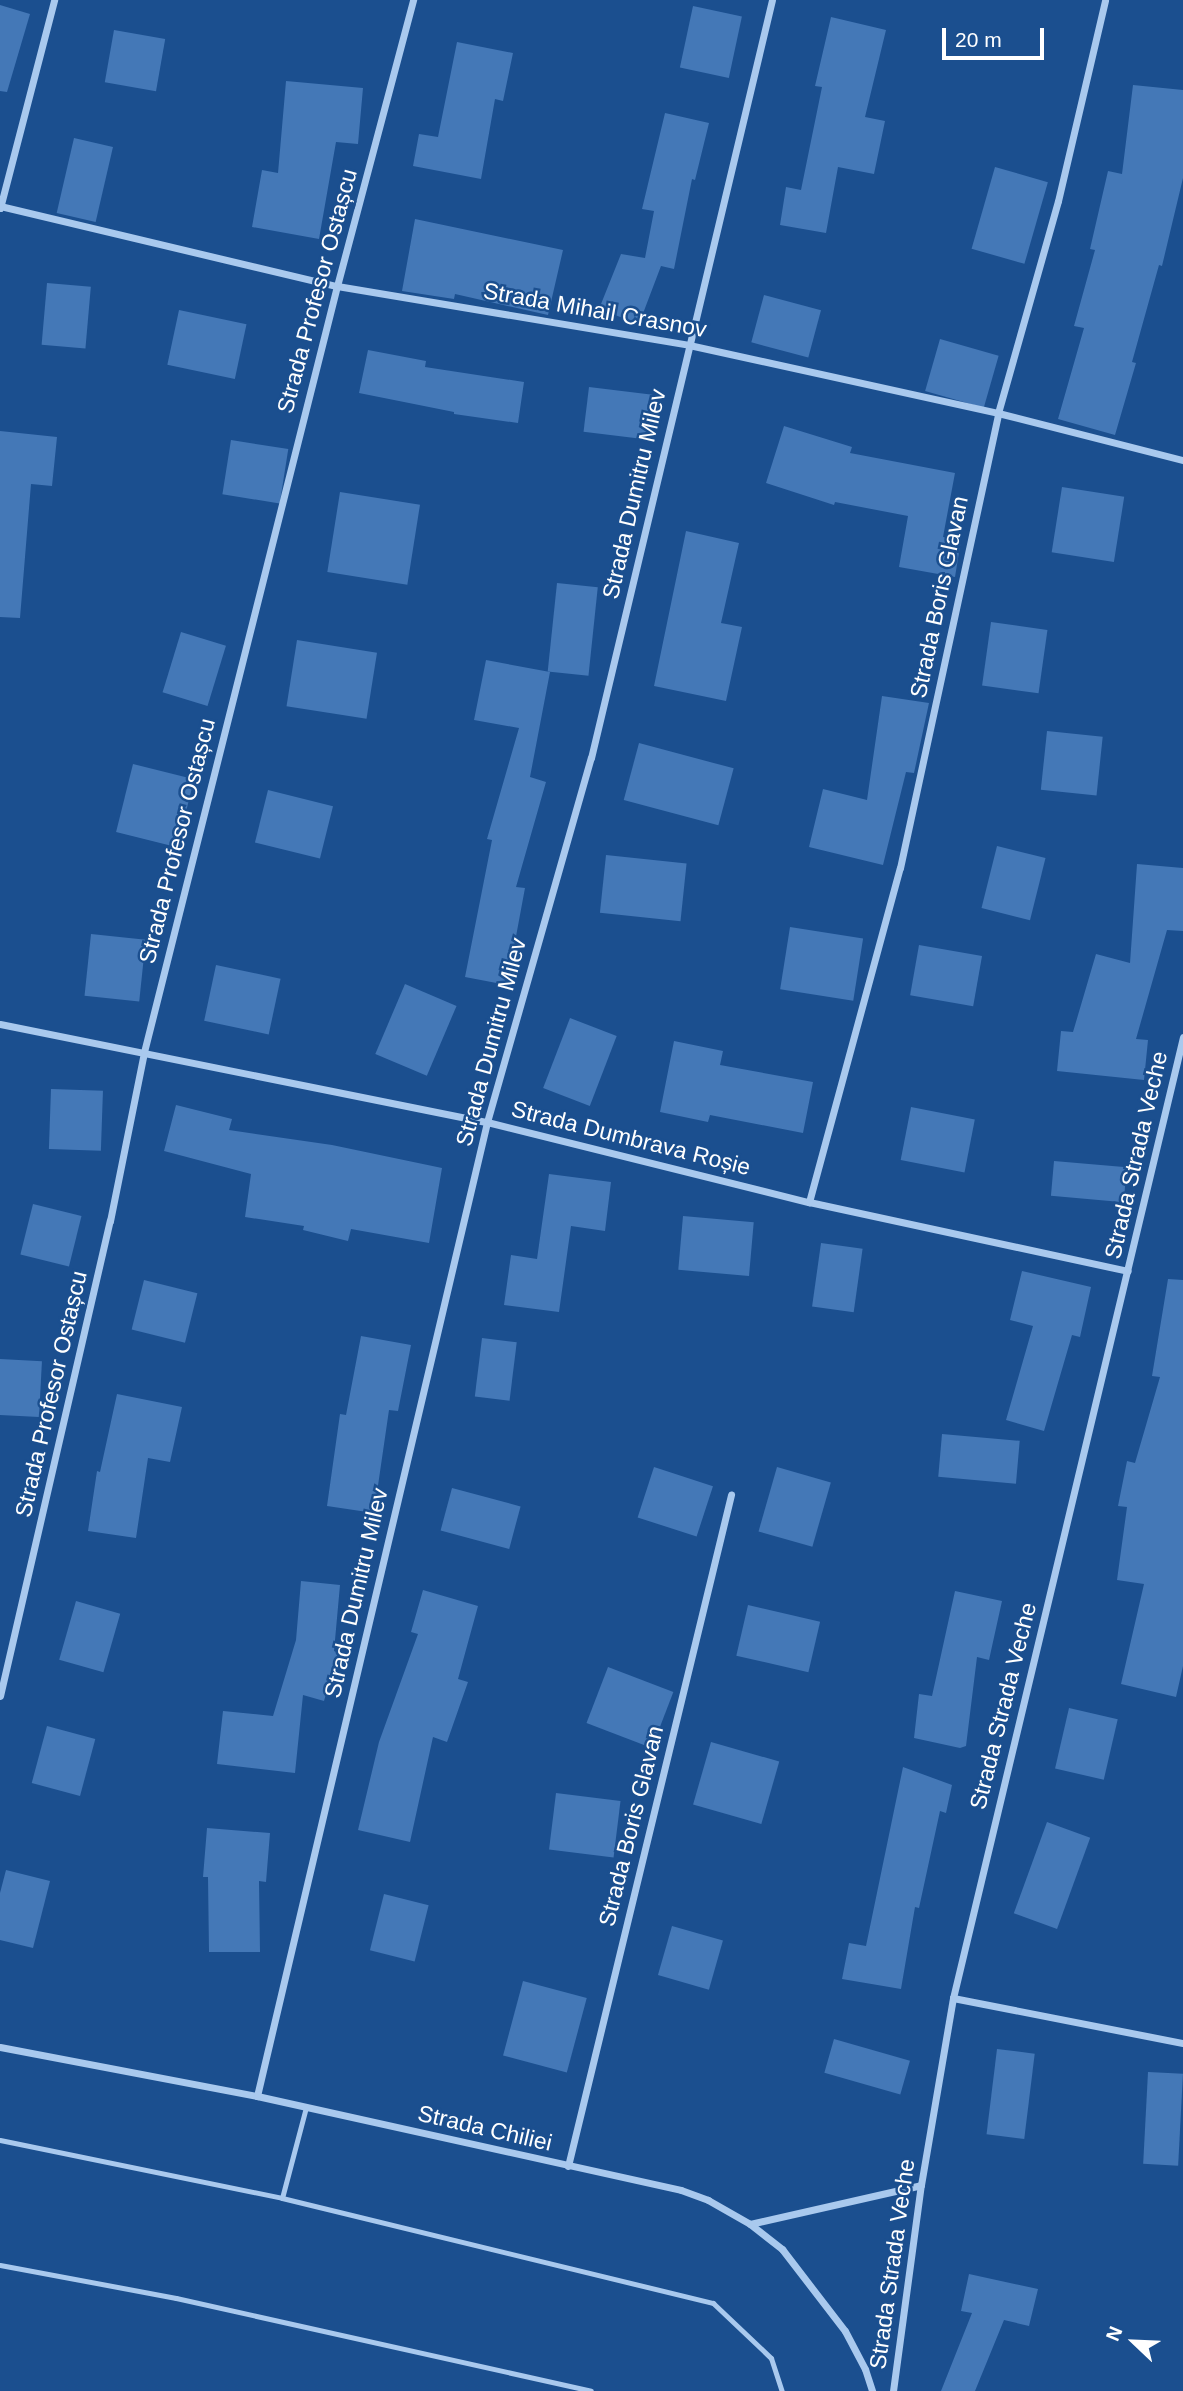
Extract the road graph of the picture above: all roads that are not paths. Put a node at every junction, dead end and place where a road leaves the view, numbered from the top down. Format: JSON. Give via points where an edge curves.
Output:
{"nodes":[{"id":1,"x":54,"y":0,"type":"edge"},
{"id":2,"x":414,"y":0,"type":"edge"},
{"id":3,"x":772,"y":0,"type":"edge"},
{"id":4,"x":1104,"y":0,"type":"edge"},
{"id":5,"x":0,"y":206,"type":"edge"},
{"id":6,"x":337,"y":286,"type":"junction"},
{"id":7,"x":689,"y":345,"type":"junction"},
{"id":8,"x":998,"y":414,"type":"junction"},
{"id":9,"x":1183,"y":460,"type":"edge"},
{"id":10,"x":0,"y":1024,"type":"edge"},
{"id":11,"x":1183,"y":1037,"type":"edge"},
{"id":12,"x":144,"y":1052,"type":"junction"},
{"id":13,"x":487,"y":1122,"type":"junction"},
{"id":14,"x":809,"y":1202,"type":"junction"},
{"id":15,"x":1128,"y":1271,"type":"junction"},
{"id":16,"x":731,"y":1495,"type":"dead end"},
{"id":17,"x":0,"y":1696,"type":"edge"},
{"id":18,"x":953,"y":1998,"type":"junction"},
{"id":19,"x":1183,"y":2043,"type":"edge"},
{"id":20,"x":0,"y":2047,"type":"edge"},
{"id":21,"x":257,"y":2096,"type":"junction"},
{"id":22,"x":306,"y":2108,"type":"junction"},
{"id":23,"x":0,"y":2140,"type":"edge"},
{"id":24,"x":568,"y":2166,"type":"junction"},
{"id":25,"x":921,"y":2185,"type":"junction"},
{"id":26,"x":282,"y":2198,"type":"junction"},
{"id":27,"x":750,"y":2224,"type":"junction"},
{"id":28,"x":0,"y":2265,"type":"edge"},
{"id":29,"x":591,"y":2391,"type":"edge"},
{"id":30,"x":782,"y":2391,"type":"edge"},
{"id":31,"x":872,"y":2391,"type":"edge"},
{"id":32,"x":894,"y":2391,"type":"edge"}],
"edges":[{"from":1,"to":5,"type":"street"},
{"from":2,"to":6,"type":"street","name":"Strada Profesor Ostașcu"},
{"from":3,"to":7,"type":"street","name":"Strada Dumitru Milev"},
{"from":4,"to":8,"type":"street","name":"Strada Boris Glavan","via":[[1058,201]]},
{"from":5,"to":6,"type":"street","name":"Strada Mihail Crasnov"},
{"from":6,"to":7,"type":"street","name":"Strada Mihail Crasnov"},
{"from":6,"to":12,"type":"street","name":"Strada Profesor Ostașcu"},
{"from":7,"to":8,"type":"street","name":"Strada Mihail Crasnov"},
{"from":7,"to":13,"type":"street","name":"Strada Dumitru Milev","via":[[591,758]]},
{"from":8,"to":9,"type":"street","name":"Strada Mihail Crasnov"},
{"from":8,"to":14,"type":"street","name":"Strada Boris Glavan","via":[[900,868]]},
{"from":10,"to":12,"type":"street","name":"Strada Dumbrava Roșie"},
{"from":11,"to":15,"type":"street","name":"Strada Strada Veche"},
{"from":12,"to":13,"type":"street","name":"Strada Dumbrava Roșie"},
{"from":12,"to":17,"type":"street","name":"Strada Profesor Ostașcu","via":[[110,1222]]},
{"from":13,"to":14,"type":"street","name":"Strada Dumbrava Roșie"},
{"from":13,"to":21,"type":"street","name":"Strada Dumitru Milev"},
{"from":14,"to":15,"type":"street","name":"Strada Dumbrava Roșie"},
{"from":15,"to":18,"type":"street","name":"Strada Strada Veche"},
{"from":16,"to":24,"type":"street","name":"Strada Boris Glavan"},
{"from":18,"to":19,"type":"street"},
{"from":18,"to":25,"type":"street","name":"Strada Strada Veche"},
{"from":20,"to":21,"type":"street","name":"Strada Chiliei"},
{"from":21,"to":22,"type":"street","name":"Strada Chiliei"},
{"from":22,"to":24,"type":"street","name":"Strada Chiliei"},
{"from":22,"to":26,"type":"lane"},
{"from":23,"to":26,"type":"lane"},
{"from":24,"to":27,"type":"street","name":"Strada Chiliei","via":[[681,2190]]},
{"from":25,"to":27,"type":"street"},
{"from":25,"to":32,"type":"street","name":"Strada Strada Veche"},
{"from":26,"to":30,"type":"lane","via":[[713,2302],[771,2358]]},
{"from":27,"to":31,"type":"street","name":"Strada Chiliei","via":[[782,2249],[845,2331]]},
{"from":28,"to":29,"type":"lane","via":[[176,2298]]}]}
